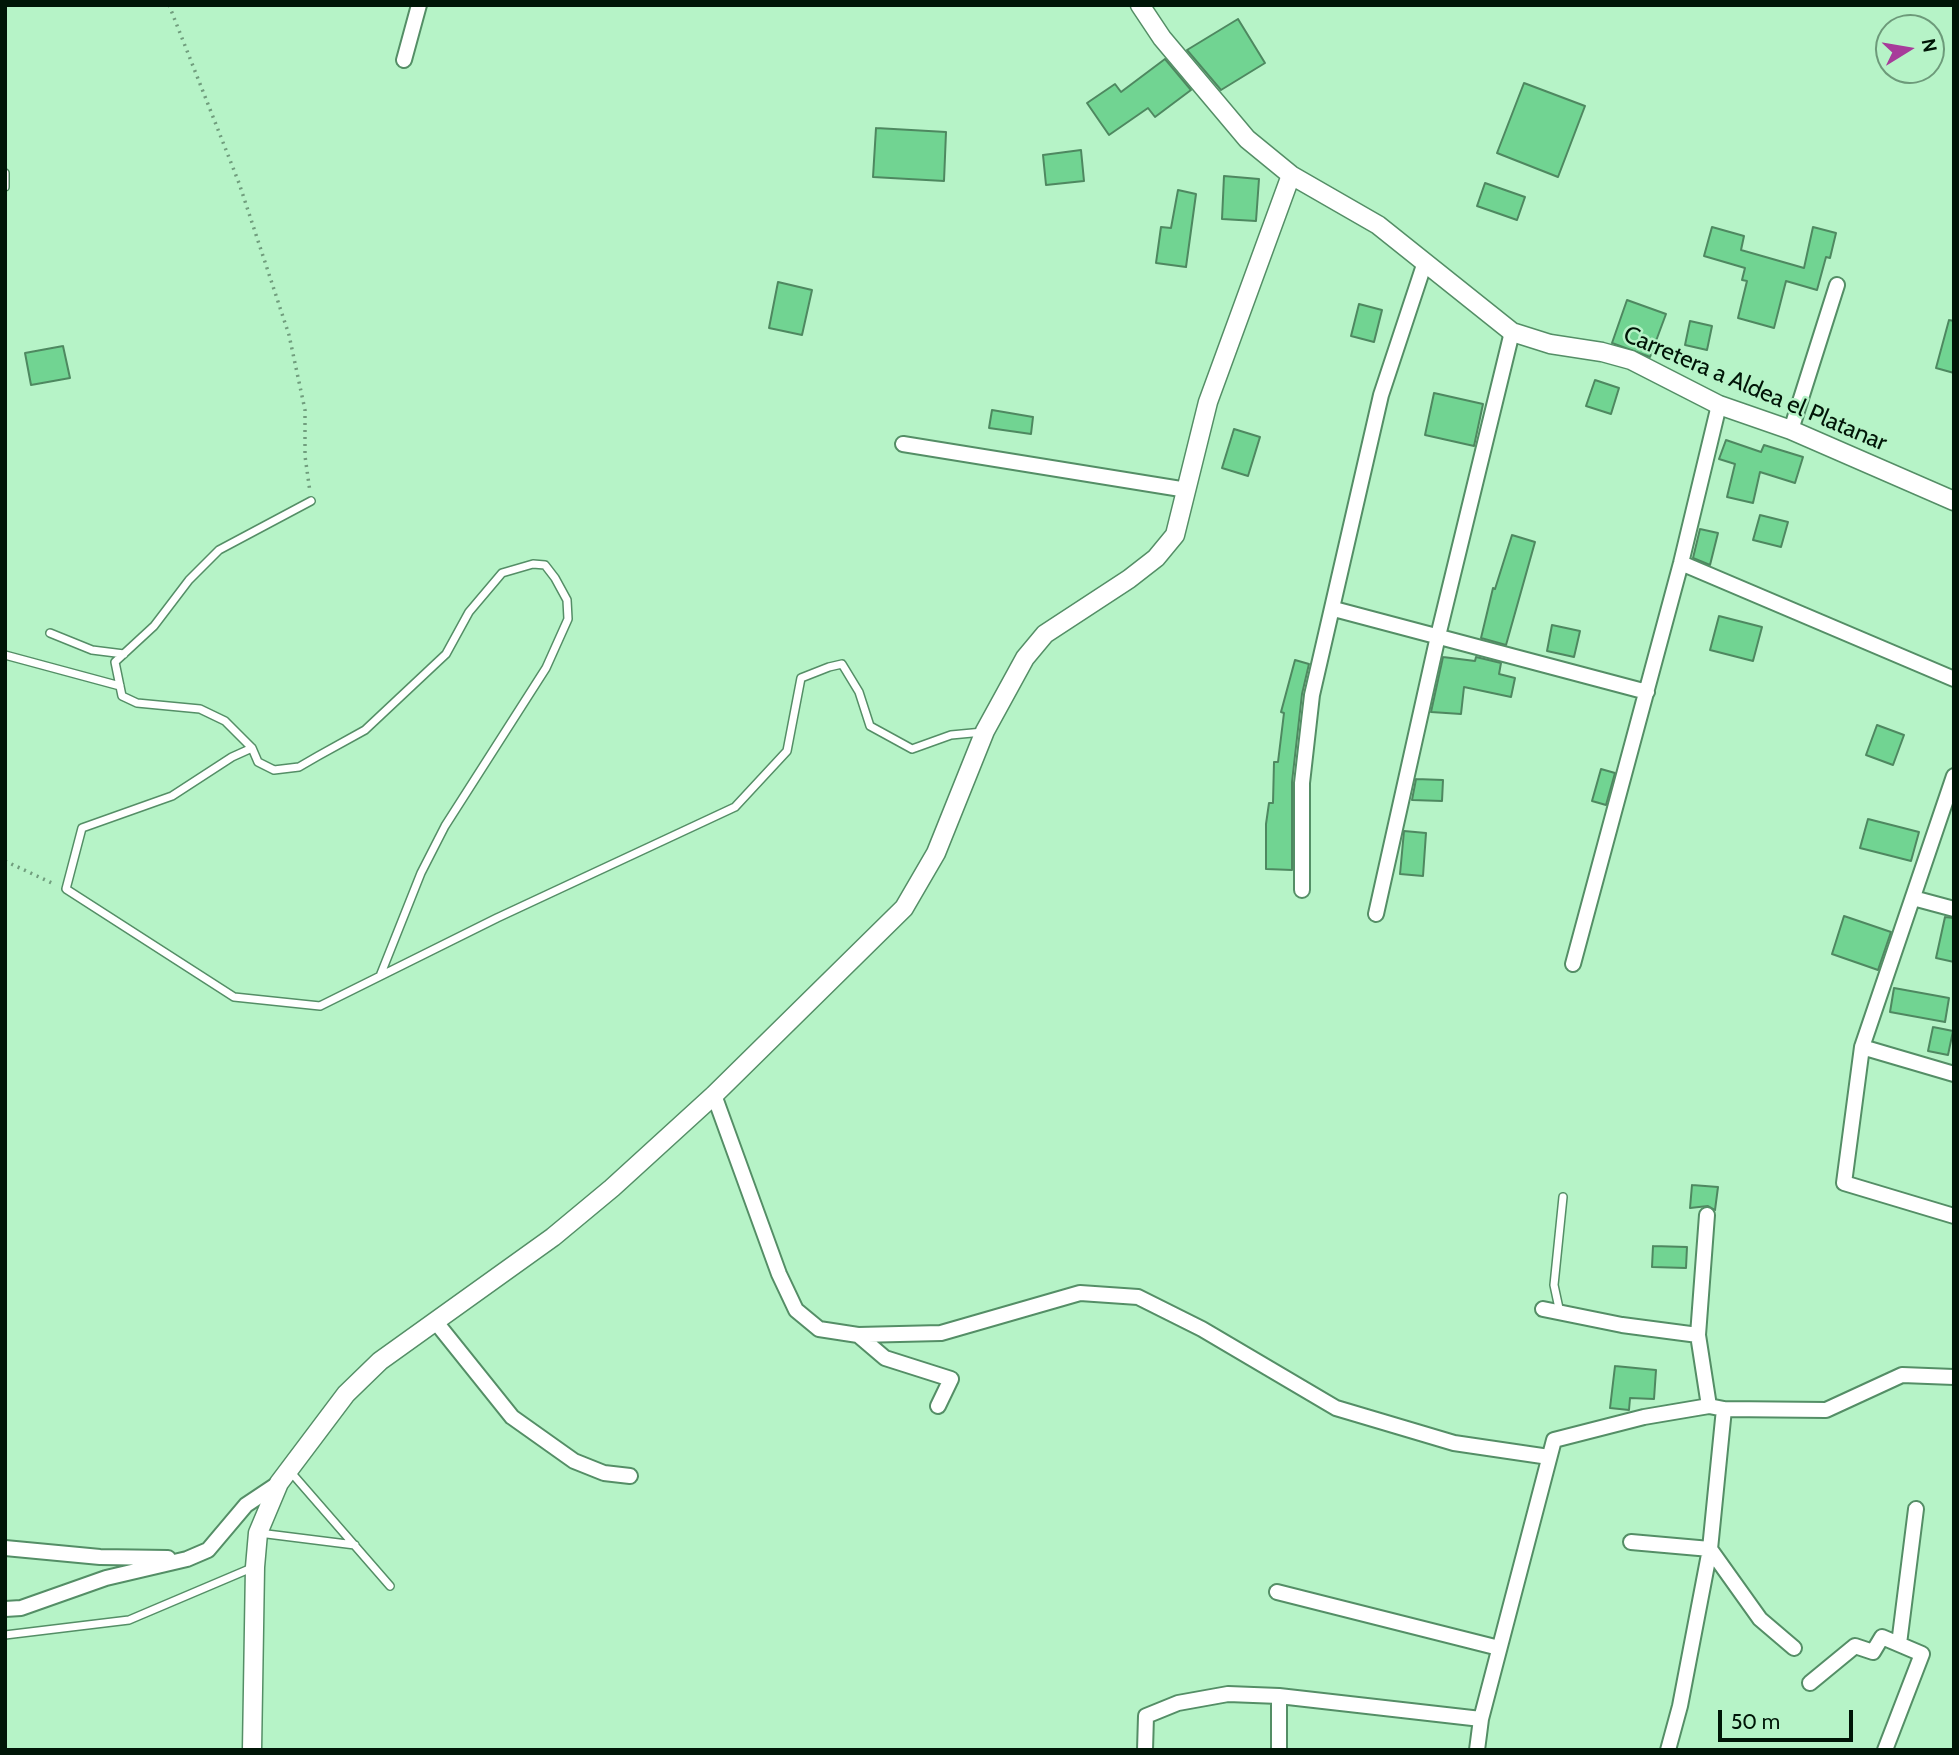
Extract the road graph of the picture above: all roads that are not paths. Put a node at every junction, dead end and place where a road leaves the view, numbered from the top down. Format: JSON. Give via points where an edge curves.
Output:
{"nodes":[{"id":1,"x":419,"y":5,"type":"edge"},
{"id":2,"x":1140,"y":5,"type":"edge"},
{"id":3,"x":404,"y":60,"type":"dead end"},
{"id":4,"x":5,"y":173,"type":"edge"},
{"id":5,"x":1291,"y":175,"type":"junction"},
{"id":6,"x":5,"y":187,"type":"edge"},
{"id":7,"x":1425,"y":262,"type":"junction"},
{"id":8,"x":1837,"y":285,"type":"dead end"},
{"id":9,"x":1512,"y":332,"type":"junction"},
{"id":10,"x":1719,"y":405,"type":"junction"},
{"id":11,"x":1791,"y":430,"type":"junction"},
{"id":12,"x":903,"y":444,"type":"dead end"},
{"id":13,"x":1187,"y":490,"type":"junction"},
{"id":14,"x":312,"y":501,"type":"road end"},
{"id":15,"x":1954,"y":501,"type":"edge"},
{"id":16,"x":1681,"y":563,"type":"junction"},
{"id":17,"x":1334,"y":609,"type":"junction"},
{"id":18,"x":50,"y":633,"type":"dead end"},
{"id":19,"x":1438,"y":636,"type":"junction"},
{"id":20,"x":124,"y":654,"type":"junction"},
{"id":21,"x":5,"y":655,"type":"edge"},
{"id":22,"x":1954,"y":680,"type":"edge"},
{"id":23,"x":120,"y":686,"type":"junction"},
{"id":24,"x":1647,"y":692,"type":"junction"},
{"id":25,"x":985,"y":732,"type":"junction"},
{"id":26,"x":252,"y":748,"type":"junction"},
{"id":27,"x":1954,"y":776,"type":"edge"},
{"id":28,"x":1301,"y":890,"type":"dead end"},
{"id":29,"x":1913,"y":898,"type":"junction"},
{"id":30,"x":1954,"y":909,"type":"edge"},
{"id":31,"x":1376,"y":914,"type":"dead end"},
{"id":32,"x":1573,"y":964,"type":"dead end"},
{"id":33,"x":380,"y":977,"type":"junction"},
{"id":34,"x":1862,"y":1047,"type":"junction"},
{"id":35,"x":1954,"y":1074,"type":"edge"},
{"id":36,"x":714,"y":1095,"type":"junction"},
{"id":37,"x":1563,"y":1197,"type":"dead end"},
{"id":38,"x":1707,"y":1215,"type":"dead end"},
{"id":39,"x":1954,"y":1216,"type":"edge"},
{"id":40,"x":1543,"y":1309,"type":"dead end"},
{"id":41,"x":1560,"y":1314,"type":"junction"},
{"id":42,"x":435,"y":1321,"type":"junction"},
{"id":43,"x":858,"y":1335,"type":"junction"},
{"id":44,"x":1698,"y":1335,"type":"junction"},
{"id":45,"x":1954,"y":1377,"type":"edge"},
{"id":46,"x":938,"y":1405,"type":"dead end"},
{"id":47,"x":1709,"y":1406,"type":"junction"},
{"id":48,"x":1724,"y":1409,"type":"junction"},
{"id":49,"x":1549,"y":1457,"type":"junction"},
{"id":50,"x":284,"y":1476,"type":"junction"},
{"id":51,"x":630,"y":1476,"type":"dead end"},
{"id":52,"x":1916,"y":1509,"type":"dead end"},
{"id":53,"x":258,"y":1533,"type":"junction"},
{"id":54,"x":1632,"y":1542,"type":"dead end"},
{"id":55,"x":355,"y":1545,"type":"junction"},
{"id":56,"x":5,"y":1548,"type":"edge"},
{"id":57,"x":1710,"y":1549,"type":"junction"},
{"id":58,"x":187,"y":1559,"type":"junction"},
{"id":59,"x":255,"y":1567,"type":"junction"},
{"id":60,"x":390,"y":1586,"type":"dead end"},
{"id":61,"x":1278,"y":1592,"type":"dead end"},
{"id":62,"x":5,"y":1609,"type":"edge"},
{"id":63,"x":5,"y":1635,"type":"edge"},
{"id":64,"x":1899,"y":1644,"type":"junction"},
{"id":65,"x":1500,"y":1648,"type":"junction"},
{"id":66,"x":1794,"y":1648,"type":"dead end"},
{"id":67,"x":1810,"y":1683,"type":"dead end"},
{"id":68,"x":1279,"y":1696,"type":"junction"},
{"id":69,"x":1481,"y":1719,"type":"junction"},
{"id":70,"x":252,"y":1750,"type":"edge"},
{"id":71,"x":1145,"y":1750,"type":"edge"},
{"id":72,"x":1279,"y":1750,"type":"edge"},
{"id":73,"x":1477,"y":1750,"type":"edge"},
{"id":74,"x":1668,"y":1750,"type":"edge"},
{"id":75,"x":1885,"y":1750,"type":"edge"}],
"edges":[{"from":1,"to":3,"type":"street"},
{"from":2,"to":5,"type":"street","name":"Carretera a Aldea el Platanar","via":[[1247,139]]},
{"from":4,"to":6,"type":"lane"},
{"from":5,"to":7,"type":"street","name":"Carretera a Aldea el Platanar","via":[[1378,225]]},
{"from":5,"to":13,"type":"street","via":[[1208,402]]},
{"from":7,"to":9,"type":"street","name":"Carretera a Aldea el Platanar"},
{"from":7,"to":17,"type":"street","via":[[1381,395]]},
{"from":8,"to":11,"type":"street"},
{"from":9,"to":10,"type":"street","name":"Carretera a Aldea el Platanar","via":[[1623,357]]},
{"from":9,"to":19,"type":"street"},
{"from":10,"to":11,"type":"street","name":"Carretera a Aldea el Platanar"},
{"from":10,"to":16,"type":"street"},
{"from":11,"to":15,"type":"street","name":"Carretera a Aldea el Platanar"},
{"from":12,"to":13,"type":"street"},
{"from":13,"to":25,"type":"street","via":[[1180,523],[1168,546],[1129,579],[1045,634],[1024,658]]},
{"from":14,"to":20,"type":"lane","via":[[219,550]]},
{"from":16,"to":22,"type":"street"},
{"from":16,"to":24,"type":"street"},
{"from":17,"to":19,"type":"street"},
{"from":17,"to":28,"type":"street","via":[[1306,738]]},
{"from":18,"to":20,"type":"lane","via":[[92,650]]},
{"from":19,"to":24,"type":"street"},
{"from":19,"to":31,"type":"street"},
{"from":20,"to":23,"type":"lane","via":[[115,662]]},
{"from":21,"to":23,"type":"lane"},
{"from":23,"to":26,"type":"lane","via":[[122,696],[137,703],[200,709],[225,721]]},
{"from":24,"to":32,"type":"street"},
{"from":25,"to":33,"type":"lane","via":[[951,735],[912,749],[870,726],[859,692],[842,664],[810,674],[801,678],[787,751],[735,807]]},
{"from":25,"to":36,"type":"street","via":[[936,853],[904,908]]},
{"from":26,"to":33,"type":"lane","via":[[172,796],[82,828],[66,889],[234,998],[320,1006]]},
{"from":26,"to":33,"type":"lane","via":[[258,762],[274,770],[299,766],[365,730],[446,654],[469,612],[502,573],[545,565],[555,578],[567,600],[568,620],[546,667],[445,827],[421,873]]},
{"from":27,"to":29,"type":"street"},
{"from":29,"to":30,"type":"street"},
{"from":29,"to":34,"type":"street"},
{"from":34,"to":35,"type":"street"},
{"from":34,"to":39,"type":"street","via":[[1844,1183]]},
{"from":36,"to":42,"type":"street","via":[[553,1237]]},
{"from":36,"to":43,"type":"street","via":[[796,1310],[819,1329]]},
{"from":37,"to":41,"type":"lane","via":[[1554,1285]]},
{"from":38,"to":44,"type":"street"},
{"from":40,"to":41,"type":"street"},
{"from":41,"to":44,"type":"street"},
{"from":42,"to":50,"type":"street","via":[[380,1361],[346,1394]]},
{"from":42,"to":51,"type":"street","via":[[512,1417],[574,1461],[604,1473]]},
{"from":43,"to":46,"type":"street","via":[[885,1359],[951,1379]]},
{"from":43,"to":49,"type":"street","via":[[941,1333],[1080,1293],[1138,1297],[1336,1408],[1454,1443]]},
{"from":44,"to":47,"type":"street"},
{"from":45,"to":48,"type":"street","via":[[1902,1375],[1826,1410]]},
{"from":47,"to":48,"type":"street"},
{"from":47,"to":49,"type":"street","via":[[1553,1440]]},
{"from":48,"to":57,"type":"street"},
{"from":49,"to":65,"type":"street"},
{"from":50,"to":53,"type":"street"},
{"from":50,"to":55,"type":"lane"},
{"from":50,"to":58,"type":"street","via":[[246,1506],[208,1550]]},
{"from":52,"to":64,"type":"street"},
{"from":53,"to":55,"type":"lane"},
{"from":53,"to":59,"type":"street"},
{"from":54,"to":57,"type":"street"},
{"from":55,"to":60,"type":"lane"},
{"from":56,"to":58,"type":"street"},
{"from":57,"to":66,"type":"street","via":[[1760,1619]]},
{"from":57,"to":74,"type":"street"},
{"from":58,"to":62,"type":"street"},
{"from":59,"to":63,"type":"lane","via":[[129,1620]]},
{"from":59,"to":70,"type":"street"},
{"from":61,"to":65,"type":"street"},
{"from":64,"to":67,"type":"street","via":[[1882,1637],[1873,1653],[1855,1646]]},
{"from":64,"to":75,"type":"street","via":[[1922,1654]]},
{"from":65,"to":69,"type":"street"},
{"from":68,"to":69,"type":"street"},
{"from":68,"to":71,"type":"street","via":[[1228,1694],[1178,1703],[1146,1716]]},
{"from":68,"to":72,"type":"street"},
{"from":69,"to":73,"type":"street"}]}
